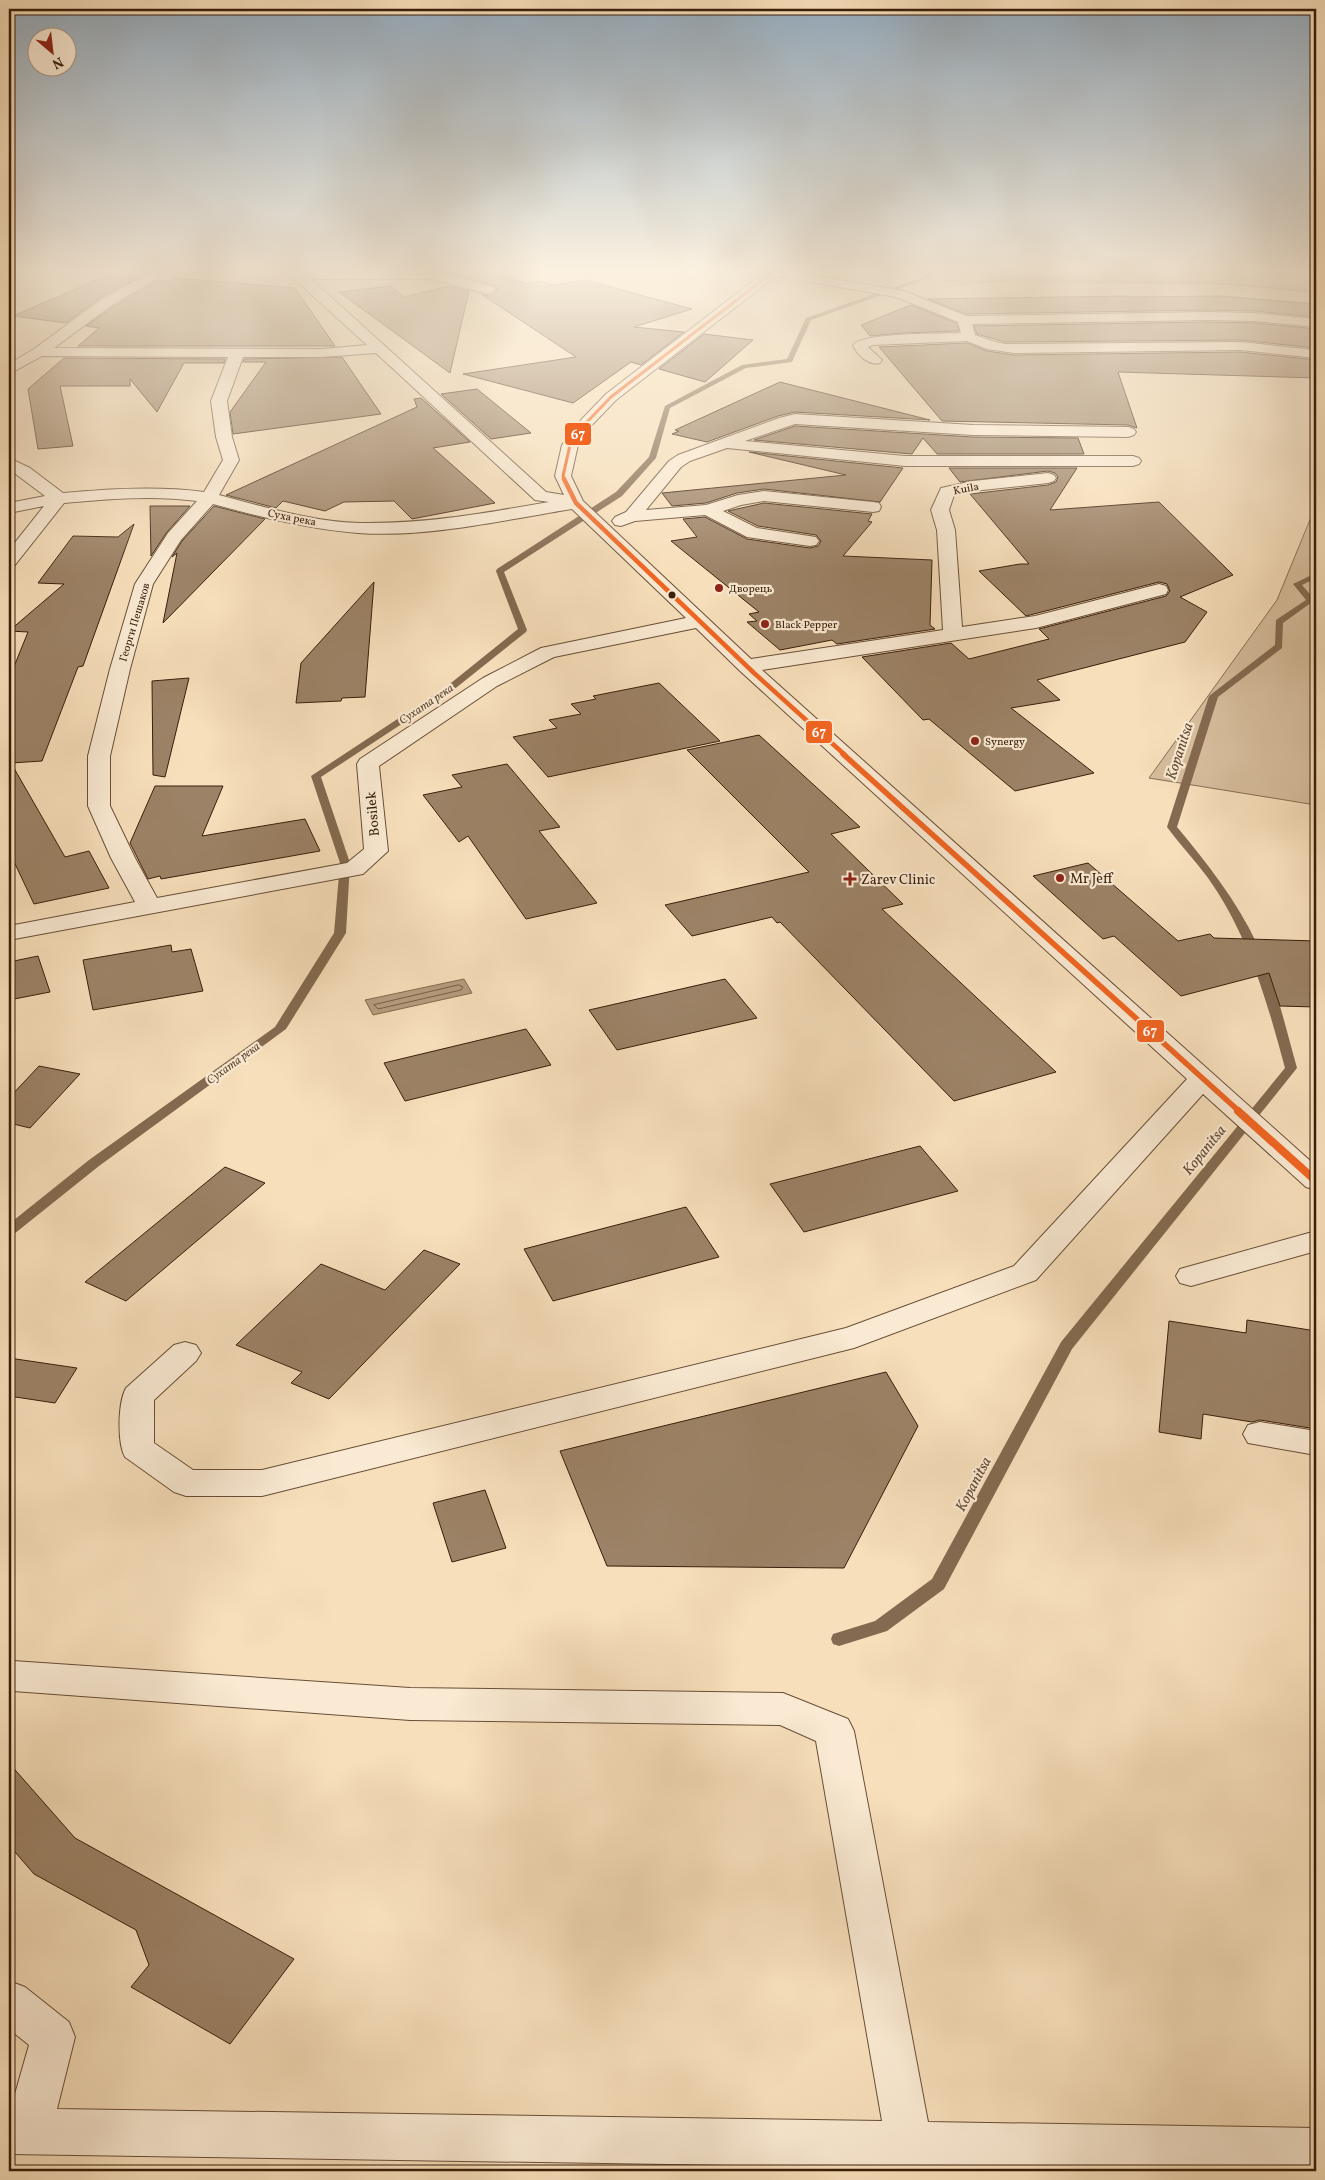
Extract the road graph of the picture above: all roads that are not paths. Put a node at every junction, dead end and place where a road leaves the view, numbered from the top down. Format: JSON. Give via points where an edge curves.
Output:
{"nodes":[{"id":1,"x":231,"y":370,"type":"edge"},
{"id":2,"x":404,"y":370,"type":"edge"},
{"id":3,"x":646,"y":370,"type":"edge"},
{"id":4,"x":1128,"y":432,"type":"dead end"},
{"id":5,"x":727,"y":443,"type":"junction"},
{"id":6,"x":1133,"y":461,"type":"dead end"},
{"id":7,"x":1093,"y":462,"type":"junction"},
{"id":8,"x":9,"y":463,"type":"edge"},
{"id":9,"x":59,"y":498,"type":"junction"},
{"id":10,"x":209,"y":498,"type":"junction"},
{"id":11,"x":576,"y":503,"type":"junction"},
{"id":12,"x":873,"y":507,"type":"dead end"},
{"id":13,"x":9,"y":508,"type":"edge"},
{"id":14,"x":708,"y":510,"type":"junction"},
{"id":15,"x":632,"y":516,"type":"junction"},
{"id":16,"x":604,"y":528,"type":"junction"},
{"id":17,"x":810,"y":541,"type":"dead end"},
{"id":18,"x":9,"y":561,"type":"edge"},
{"id":19,"x":1159,"y":590,"type":"dead end"},
{"id":20,"x":700,"y":620,"type":"junction"},
{"id":21,"x":953,"y":636,"type":"junction"},
{"id":22,"x":746,"y":666,"type":"junction"},
{"id":23,"x":150,"y":908,"type":"junction"},
{"id":24,"x":9,"y":933,"type":"edge"},
{"id":25,"x":1202,"y":1079,"type":"junction"},
{"id":26,"x":1316,"y":1181,"type":"edge"},
{"id":27,"x":1316,"y":1241,"type":"edge"},
{"id":28,"x":1191,"y":1276,"type":"dead end"},
{"id":29,"x":185,"y":1353,"type":"dead end"},
{"id":30,"x":1260,"y":1434,"type":"dead end"},
{"id":31,"x":1316,"y":1443,"type":"edge"},
{"id":32,"x":13,"y":1676,"type":"dead end"},
{"id":33,"x":9,"y":2002,"type":"edge"},
{"id":34,"x":19,"y":2131,"type":"edge"},
{"id":35,"x":909,"y":2145,"type":"junction"},
{"id":36,"x":1316,"y":2151,"type":"edge"}],
"edges":[{"from":1,"to":10,"type":"street","name":"Георги Пешаков","via":[[219,401],[231,460]]},
{"from":2,"to":11,"type":"street","via":[[542,496]]},
{"from":3,"to":11,"type":"street","via":[[611,397],[570,446],[563,476]]},
{"from":4,"to":5,"type":"street","via":[[973,430],[795,419]]},
{"from":5,"to":7,"type":"street","via":[[905,461]]},
{"from":5,"to":15,"type":"street","via":[[675,464]]},
{"from":6,"to":7,"type":"street"},
{"from":7,"to":21,"type":"street","name":"Kuila","via":[[1093,470],[1082,474],[1015,480],[947,492],[940,510],[946,530]]},
{"from":8,"to":9,"type":"street"},
{"from":9,"to":10,"type":"street","name":"Суха река","via":[[172,493]]},
{"from":9,"to":13,"type":"street","name":"Суха река"},
{"from":9,"to":18,"type":"street"},
{"from":10,"to":11,"type":"street","name":"Суха река","via":[[294,520],[359,528],[437,526]]},
{"from":10,"to":23,"type":"street","name":"Георги Пешаков","via":[[174,537],[144,584],[99,756],[99,806]]},
{"from":11,"to":16,"type":"street"},
{"from":12,"to":14,"type":"street","via":[[764,496]]},
{"from":14,"to":15,"type":"street"},
{"from":14,"to":17,"type":"street","via":[[753,533]]},
{"from":15,"to":16,"type":"street"},
{"from":16,"to":20,"type":"street"},
{"from":19,"to":21,"type":"street","via":[[1036,622]]},
{"from":20,"to":22,"type":"street"},
{"from":20,"to":23,"type":"street","name":"Bosilek","via":[[548,652],[490,682],[368,764],[376,851],[355,869]]},
{"from":21,"to":22,"type":"street"},
{"from":22,"to":25,"type":"street"},
{"from":23,"to":24,"type":"street","name":"Bosilek"},
{"from":25,"to":26,"type":"street"},
{"from":25,"to":29,"type":"street","via":[[1025,1273],[854,1338],[262,1482],[186,1483],[137,1448],[138,1396]]},
{"from":27,"to":28,"type":"street"},
{"from":30,"to":31,"type":"street"},
{"from":32,"to":35,"type":"street","via":[[410,1704],[783,1709],[834,1730]]},
{"from":33,"to":34,"type":"street","via":[[53,2037]]},
{"from":34,"to":35,"type":"street"},
{"from":35,"to":36,"type":"street"}]}
